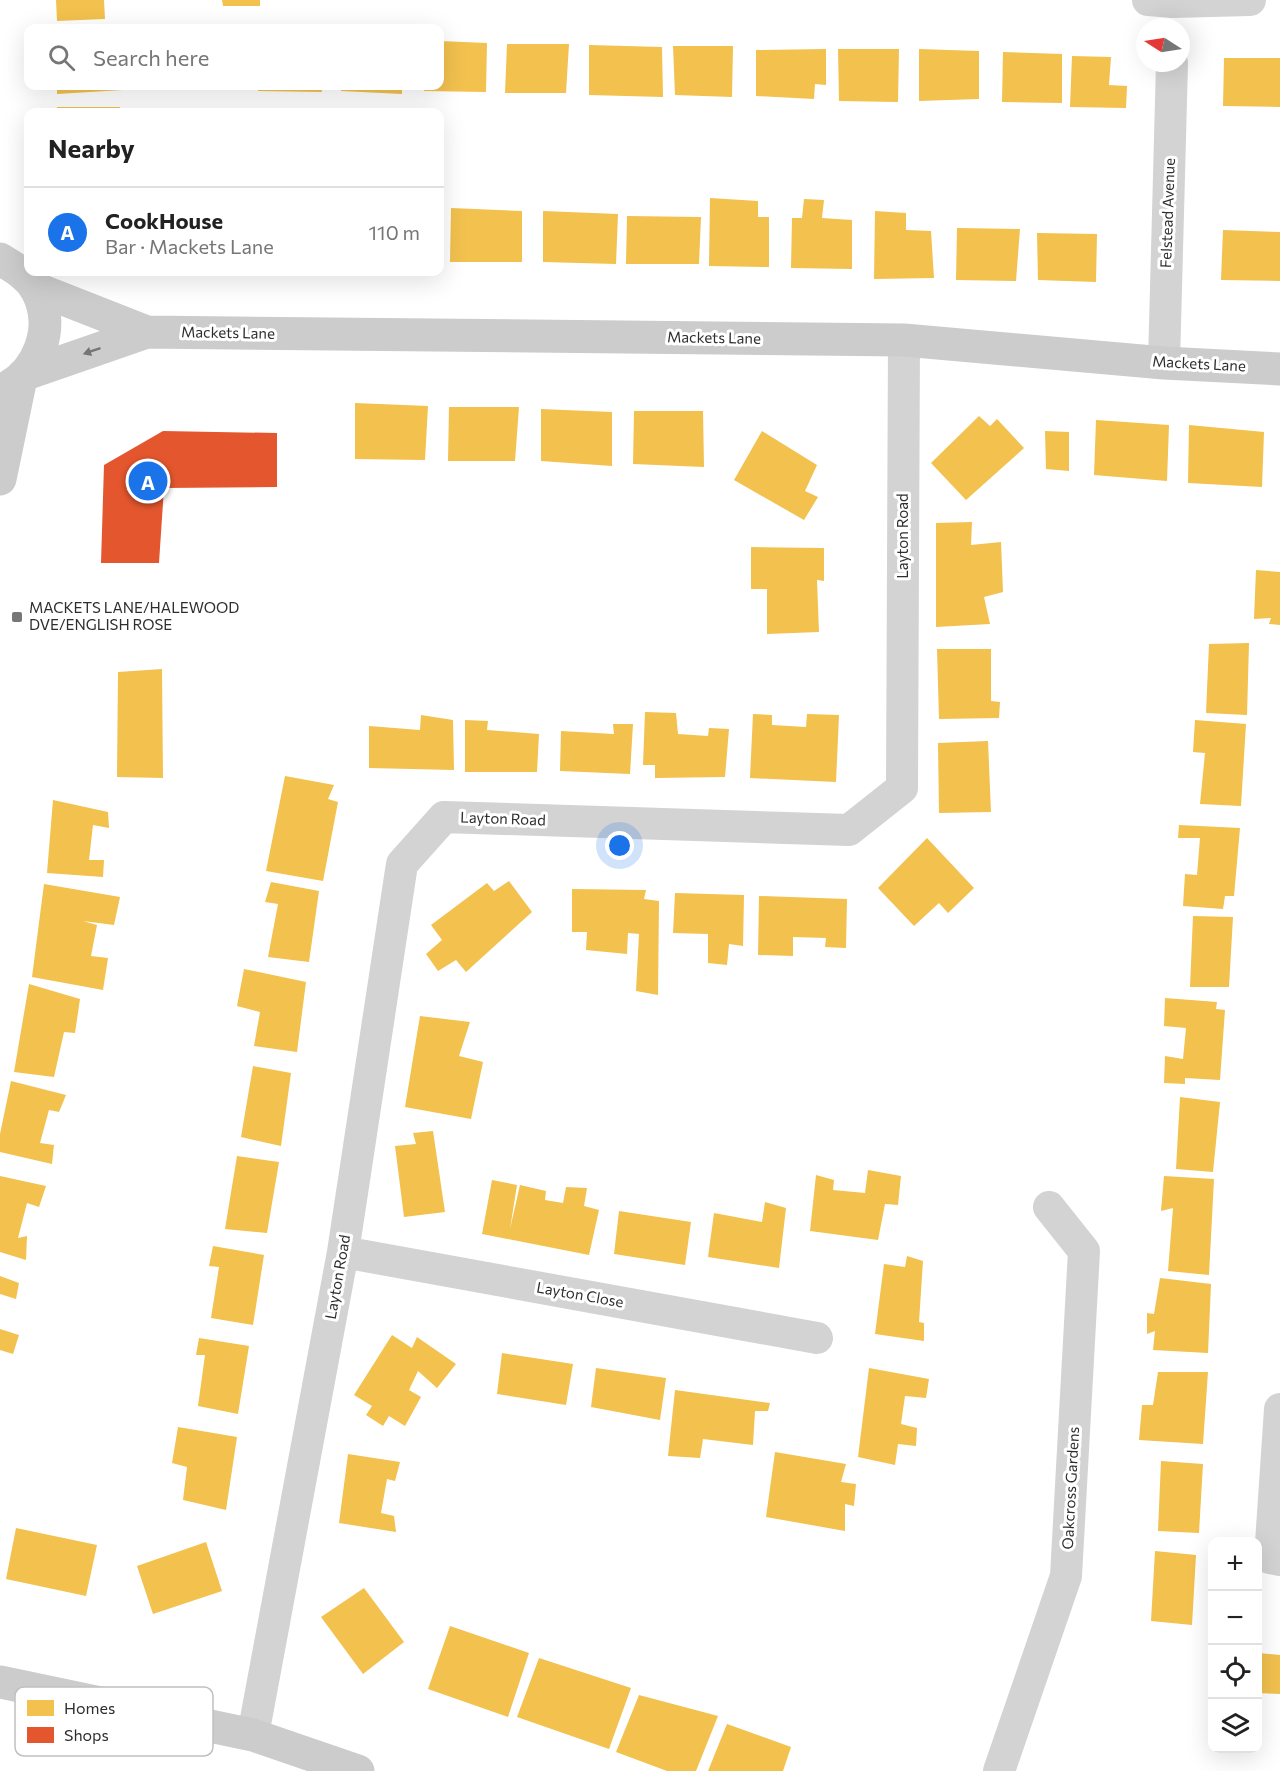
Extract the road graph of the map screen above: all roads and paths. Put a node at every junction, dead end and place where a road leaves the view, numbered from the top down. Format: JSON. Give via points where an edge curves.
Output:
{"nodes":[{"id":1,"x":1250,"y":0,"type":"edge"},
{"id":2,"x":1165,"y":10,"type":"edge"},
{"id":3,"x":1172,"y":72,"type":"edge"},
{"id":4,"x":0,"y":260,"type":"edge"},
{"id":5,"x":35,"y":288,"type":"junction"},
{"id":6,"x":147,"y":332,"type":"junction"},
{"id":7,"x":904,"y":340,"type":"junction"},
{"id":8,"x":1164,"y":363,"type":"junction"},
{"id":9,"x":1280,"y":369,"type":"edge"},
{"id":10,"x":16,"y":381,"type":"edge"},
{"id":11,"x":0,"y":480,"type":"edge"},
{"id":12,"x":1049,"y":1207,"type":"dead end"},
{"id":13,"x":344,"y":1252,"type":"junction"},
{"id":14,"x":817,"y":1338,"type":"dead end"},
{"id":15,"x":1280,"y":1409,"type":"edge"},
{"id":16,"x":1280,"y":1560,"type":"edge"},
{"id":17,"x":0,"y":1682,"type":"edge"},
{"id":18,"x":24,"y":1687,"type":"edge"},
{"id":19,"x":213,"y":1727,"type":"edge"},
{"id":20,"x":253,"y":1735,"type":"junction"},
{"id":21,"x":358,"y":1771,"type":"edge"},
{"id":22,"x":999,"y":1771,"type":"edge"}],
"edges":[{"from":1,"to":2,"type":"street"},
{"from":3,"to":8,"type":"street","name":"Felstead Avenue"},
{"from":4,"to":5,"type":"street","via":[[19,271]]},
{"from":5,"to":6,"type":"street","name":"Mackets Lane"},
{"from":5,"to":10,"type":"street","via":[[44,309],[45,333],[39,355]]},
{"from":6,"to":7,"type":"street","name":"Mackets Lane"},
{"from":6,"to":10,"type":"street","name":"Mackets Lane","one_way":true},
{"from":7,"to":8,"type":"street","name":"Mackets Lane"},
{"from":7,"to":13,"type":"street","name":"Layton Road","via":[[902,789],[849,830],[444,817],[402,864]]},
{"from":8,"to":9,"type":"street","name":"Mackets Lane"},
{"from":10,"to":11,"type":"street"},
{"from":12,"to":22,"type":"street","name":"Oakcross Gardens","via":[[1084,1251],[1066,1575]]},
{"from":13,"to":14,"type":"street","name":"Layton Close"},
{"from":13,"to":20,"type":"street","name":"Layton Road"},
{"from":15,"to":16,"type":"street","via":[[1270,1558]]},
{"from":17,"to":18,"type":"street"},
{"from":19,"to":20,"type":"street"},
{"from":20,"to":21,"type":"street"}]}
